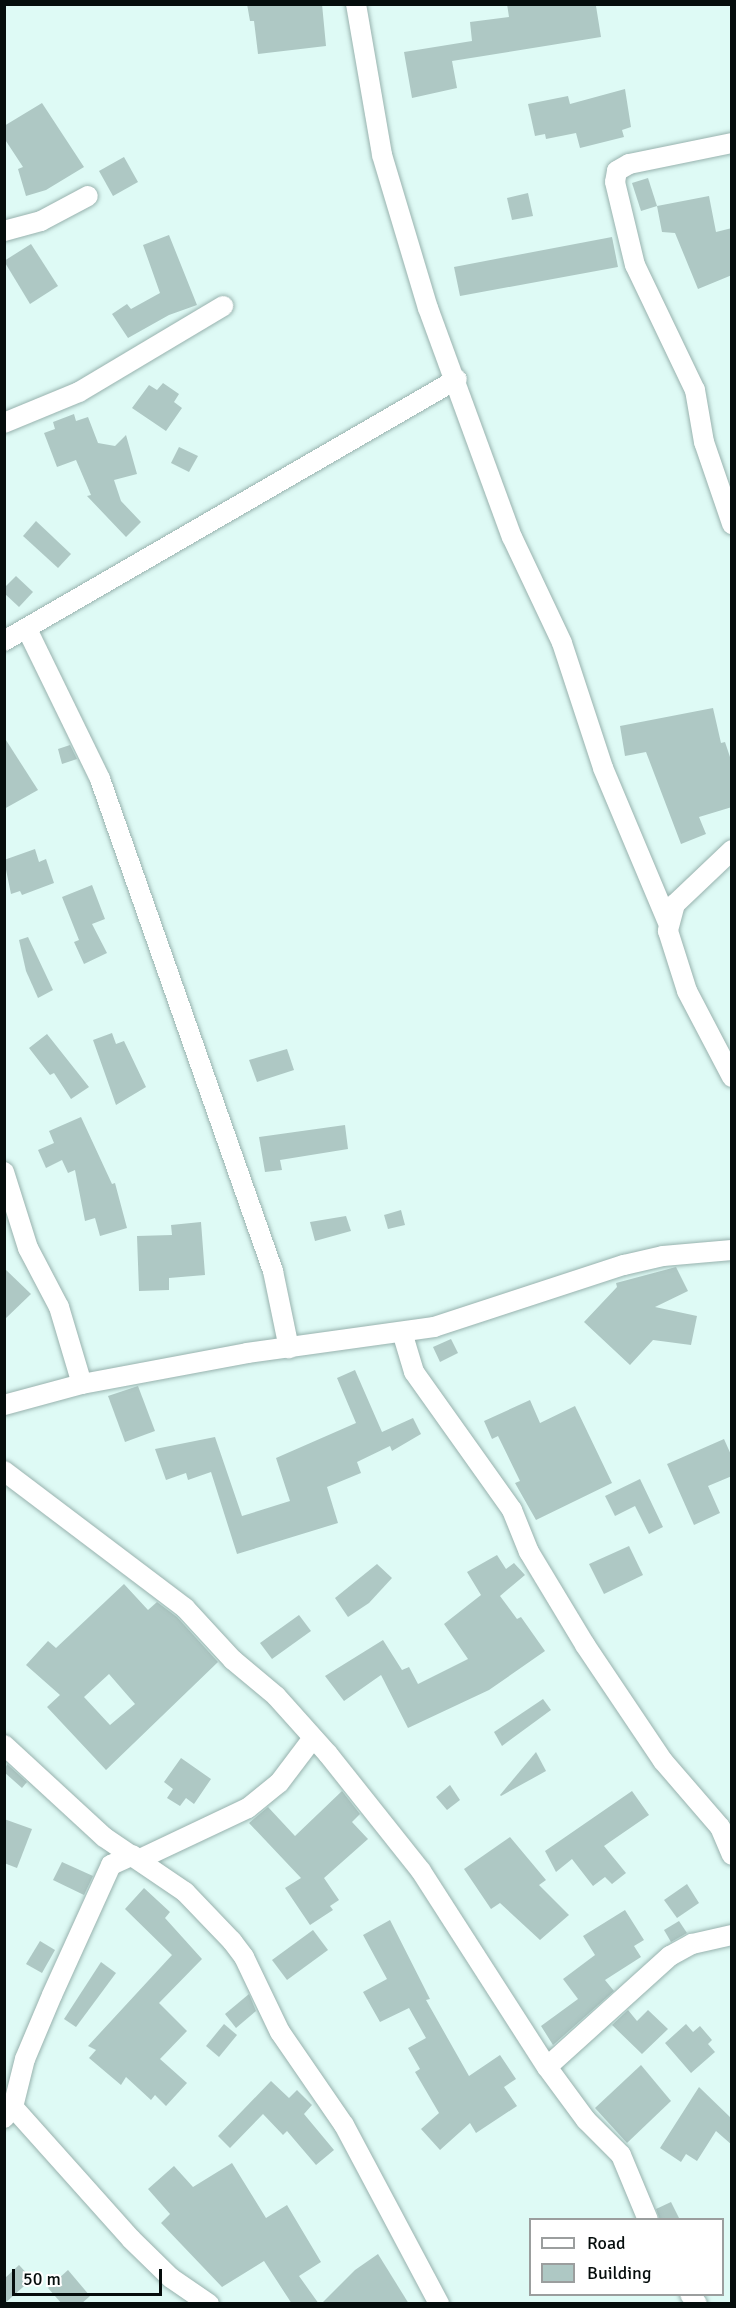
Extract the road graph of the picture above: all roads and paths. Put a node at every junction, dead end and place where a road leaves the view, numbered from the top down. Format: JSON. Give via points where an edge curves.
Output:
{"nodes":[{"id":1,"x":356,"y":4,"type":"edge"},
{"id":2,"x":732,"y":143,"type":"edge"},
{"id":3,"x":88,"y":196,"type":"dead end"},
{"id":4,"x":4,"y":231,"type":"edge"},
{"id":5,"x":224,"y":306,"type":"dead end"},
{"id":6,"x":457,"y":379,"type":"junction"},
{"id":7,"x":4,"y":423,"type":"edge"},
{"id":8,"x":732,"y":524,"type":"edge"},
{"id":9,"x":27,"y":628,"type":"junction"},
{"id":10,"x":4,"y":641,"type":"edge"},
{"id":11,"x":732,"y":850,"type":"edge"},
{"id":12,"x":668,"y":923,"type":"junction"},
{"id":13,"x":732,"y":1077,"type":"edge"},
{"id":14,"x":4,"y":1172,"type":"edge"},
{"id":15,"x":732,"y":1250,"type":"edge"},
{"id":16,"x":402,"y":1332,"type":"junction"},
{"id":17,"x":289,"y":1348,"type":"junction"},
{"id":18,"x":82,"y":1384,"type":"junction"},
{"id":19,"x":4,"y":1405,"type":"edge"},
{"id":20,"x":4,"y":1471,"type":"edge"},
{"id":21,"x":313,"y":1738,"type":"junction"},
{"id":22,"x":4,"y":1746,"type":"edge"},
{"id":23,"x":732,"y":1855,"type":"edge"},
{"id":24,"x":136,"y":1857,"type":"junction"},
{"id":25,"x":732,"y":1935,"type":"edge"},
{"id":26,"x":547,"y":2067,"type":"junction"},
{"id":27,"x":9,"y":2112,"type":"edge"},
{"id":28,"x":647,"y":2218,"type":"edge"},
{"id":29,"x":210,"y":2304,"type":"edge"},
{"id":30,"x":439,"y":2304,"type":"edge"}],
"edges":[{"from":1,"to":6,"type":"street","via":[[382,155],[428,308]]},
{"from":2,"to":8,"type":"street","via":[[629,164],[617,171],[615,182],[635,265],[695,390],[704,442]]},
{"from":3,"to":4,"type":"street","via":[[41,221]]},
{"from":5,"to":7,"type":"street","via":[[79,392]]},
{"from":6,"to":9,"type":"street"},
{"from":6,"to":12,"type":"street","via":[[512,537],[562,643],[603,768]]},
{"from":9,"to":10,"type":"street"},
{"from":9,"to":17,"type":"street","via":[[100,779],[273,1271]]},
{"from":11,"to":12,"type":"street","via":[[683,894]]},
{"from":12,"to":13,"type":"street","via":[[675,961],[687,991]]},
{"from":14,"to":18,"type":"street","via":[[28,1248],[59,1307]]},
{"from":15,"to":16,"type":"street","via":[[663,1256],[465,1320]]},
{"from":16,"to":17,"type":"street"},
{"from":16,"to":23,"type":"street","via":[[414,1372],[512,1510],[529,1552],[585,1645],[663,1761],[720,1827]]},
{"from":17,"to":18,"type":"street"},
{"from":18,"to":19,"type":"street"},
{"from":20,"to":21,"type":"street","via":[[185,1608],[233,1660],[276,1696]]},
{"from":21,"to":24,"type":"street","via":[[279,1783],[248,1808]]},
{"from":21,"to":26,"type":"street","via":[[421,1871]]},
{"from":22,"to":24,"type":"street","via":[[80,1817]]},
{"from":24,"to":27,"type":"street","via":[[111,1865],[25,2059]]},
{"from":24,"to":30,"type":"street","via":[[167,1877],[205,1911],[244,1957],[280,2032],[344,2125]]},
{"from":25,"to":26,"type":"street","via":[[692,1944],[670,1956]]},
{"from":26,"to":28,"type":"street","via":[[586,2120],[621,2155]]},
{"from":27,"to":29,"type":"street","via":[[171,2278]]}]}
